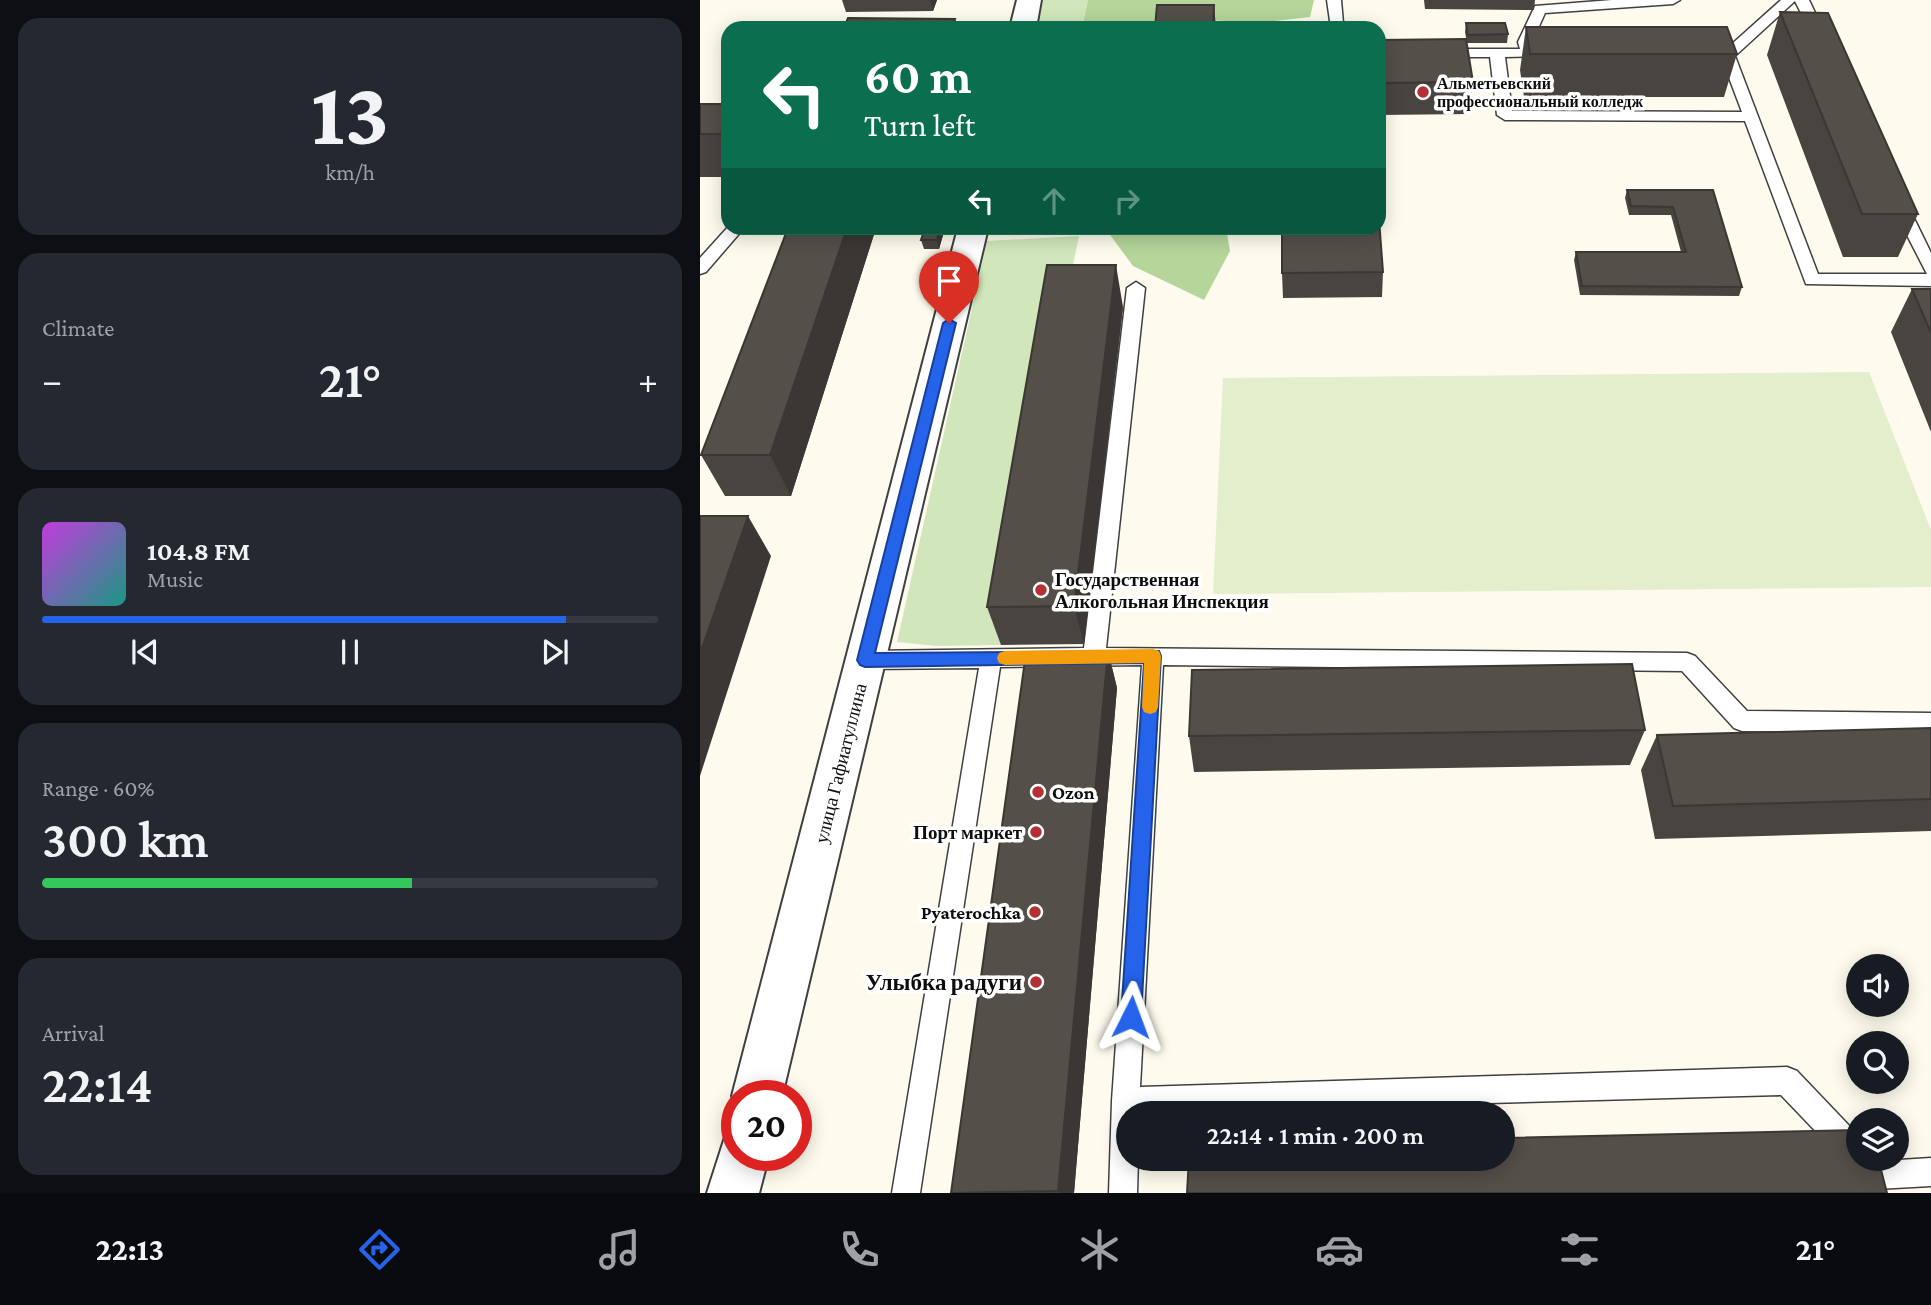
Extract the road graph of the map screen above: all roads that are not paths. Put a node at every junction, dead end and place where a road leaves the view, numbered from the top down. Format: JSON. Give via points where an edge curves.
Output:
{"nodes":[{"id":1,"x":1029,"y":0,"type":"edge"},
{"id":2,"x":1334,"y":0,"type":"edge"},
{"id":3,"x":1673,"y":0,"type":"edge"},
{"id":4,"x":1789,"y":0,"type":"edge"},
{"id":5,"x":1802,"y":0,"type":"edge"},
{"id":6,"x":1024,"y":21,"type":"edge"},
{"id":7,"x":1336,"y":21,"type":"edge"},
{"id":8,"x":1825,"y":49,"type":"edge"},
{"id":9,"x":1423,"y":53,"type":"edge"},
{"id":10,"x":1497,"y":53,"type":"junction"},
{"id":11,"x":1529,"y":53,"type":"junction"},
{"id":12,"x":1569,"y":53,"type":"edge"},
{"id":13,"x":1702,"y":55,"type":"edge"},
{"id":14,"x":1728,"y":55,"type":"junction"},
{"id":15,"x":1752,"y":117,"type":"junction"},
{"id":16,"x":1896,"y":196,"type":"edge"},
{"id":17,"x":730,"y":235,"type":"edge"},
{"id":18,"x":971,"y":235,"type":"edge"},
{"id":19,"x":700,"y":268,"type":"edge"},
{"id":20,"x":1931,"y":270,"type":"edge"},
{"id":21,"x":1931,"y":280,"type":"edge"},
{"id":22,"x":1136,"y":288,"type":"dead end"},
{"id":23,"x":1094,"y":656,"type":"junction"},
{"id":24,"x":1153,"y":656,"type":"junction"},
{"id":25,"x":991,"y":658,"type":"junction"},
{"id":26,"x":865,"y":660,"type":"junction"},
{"id":27,"x":1931,"y":723,"type":"edge"},
{"id":28,"x":761,"y":1080,"type":"edge"},
{"id":29,"x":1126,"y":1101,"type":"joint"},
{"id":30,"x":1846,"y":1142,"type":"edge"},
{"id":31,"x":739,"y":1171,"type":"edge"},
{"id":32,"x":1124,"y":1171,"type":"edge"},
{"id":33,"x":1873,"y":1171,"type":"edge"},
{"id":34,"x":1931,"y":1172,"type":"edge"},
{"id":35,"x":733,"y":1193,"type":"edge"},
{"id":36,"x":906,"y":1193,"type":"edge"},
{"id":37,"x":1123,"y":1193,"type":"edge"}],
"edges":[{"from":1,"to":6,"type":"street"},
{"from":2,"to":7,"type":"lane"},
{"from":3,"to":11,"type":"lane","via":[[1540,9],[1525,42]]},
{"from":4,"to":14,"type":"lane"},
{"from":5,"to":8,"type":"lane"},
{"from":9,"to":10,"type":"lane"},
{"from":10,"to":11,"type":"lane"},
{"from":10,"to":15,"type":"lane","via":[[1505,115]]},
{"from":11,"to":12,"type":"lane"},
{"from":13,"to":14,"type":"lane"},
{"from":14,"to":15,"type":"lane"},
{"from":15,"to":21,"type":"lane","via":[[1812,280]]},
{"from":16,"to":20,"type":"lane"},
{"from":17,"to":19,"type":"lane"},
{"from":18,"to":26,"type":"street","name":"улица Гафиатуллина"},
{"from":22,"to":23,"type":"lane"},
{"from":23,"to":24,"type":"lane"},
{"from":23,"to":25,"type":"lane"},
{"from":24,"to":27,"type":"lane","via":[[1687,662],[1742,721]]},
{"from":24,"to":29,"type":"lane"},
{"from":25,"to":26,"type":"lane"},
{"from":25,"to":36,"type":"lane"},
{"from":26,"to":28,"type":"street","name":"улица Гафиатуллина"},
{"from":29,"to":30,"type":"lane","via":[[1787,1081]]},
{"from":31,"to":35,"type":"street"},
{"from":32,"to":37,"type":"lane"},
{"from":33,"to":34,"type":"lane","via":[[1877,1175]]}]}
